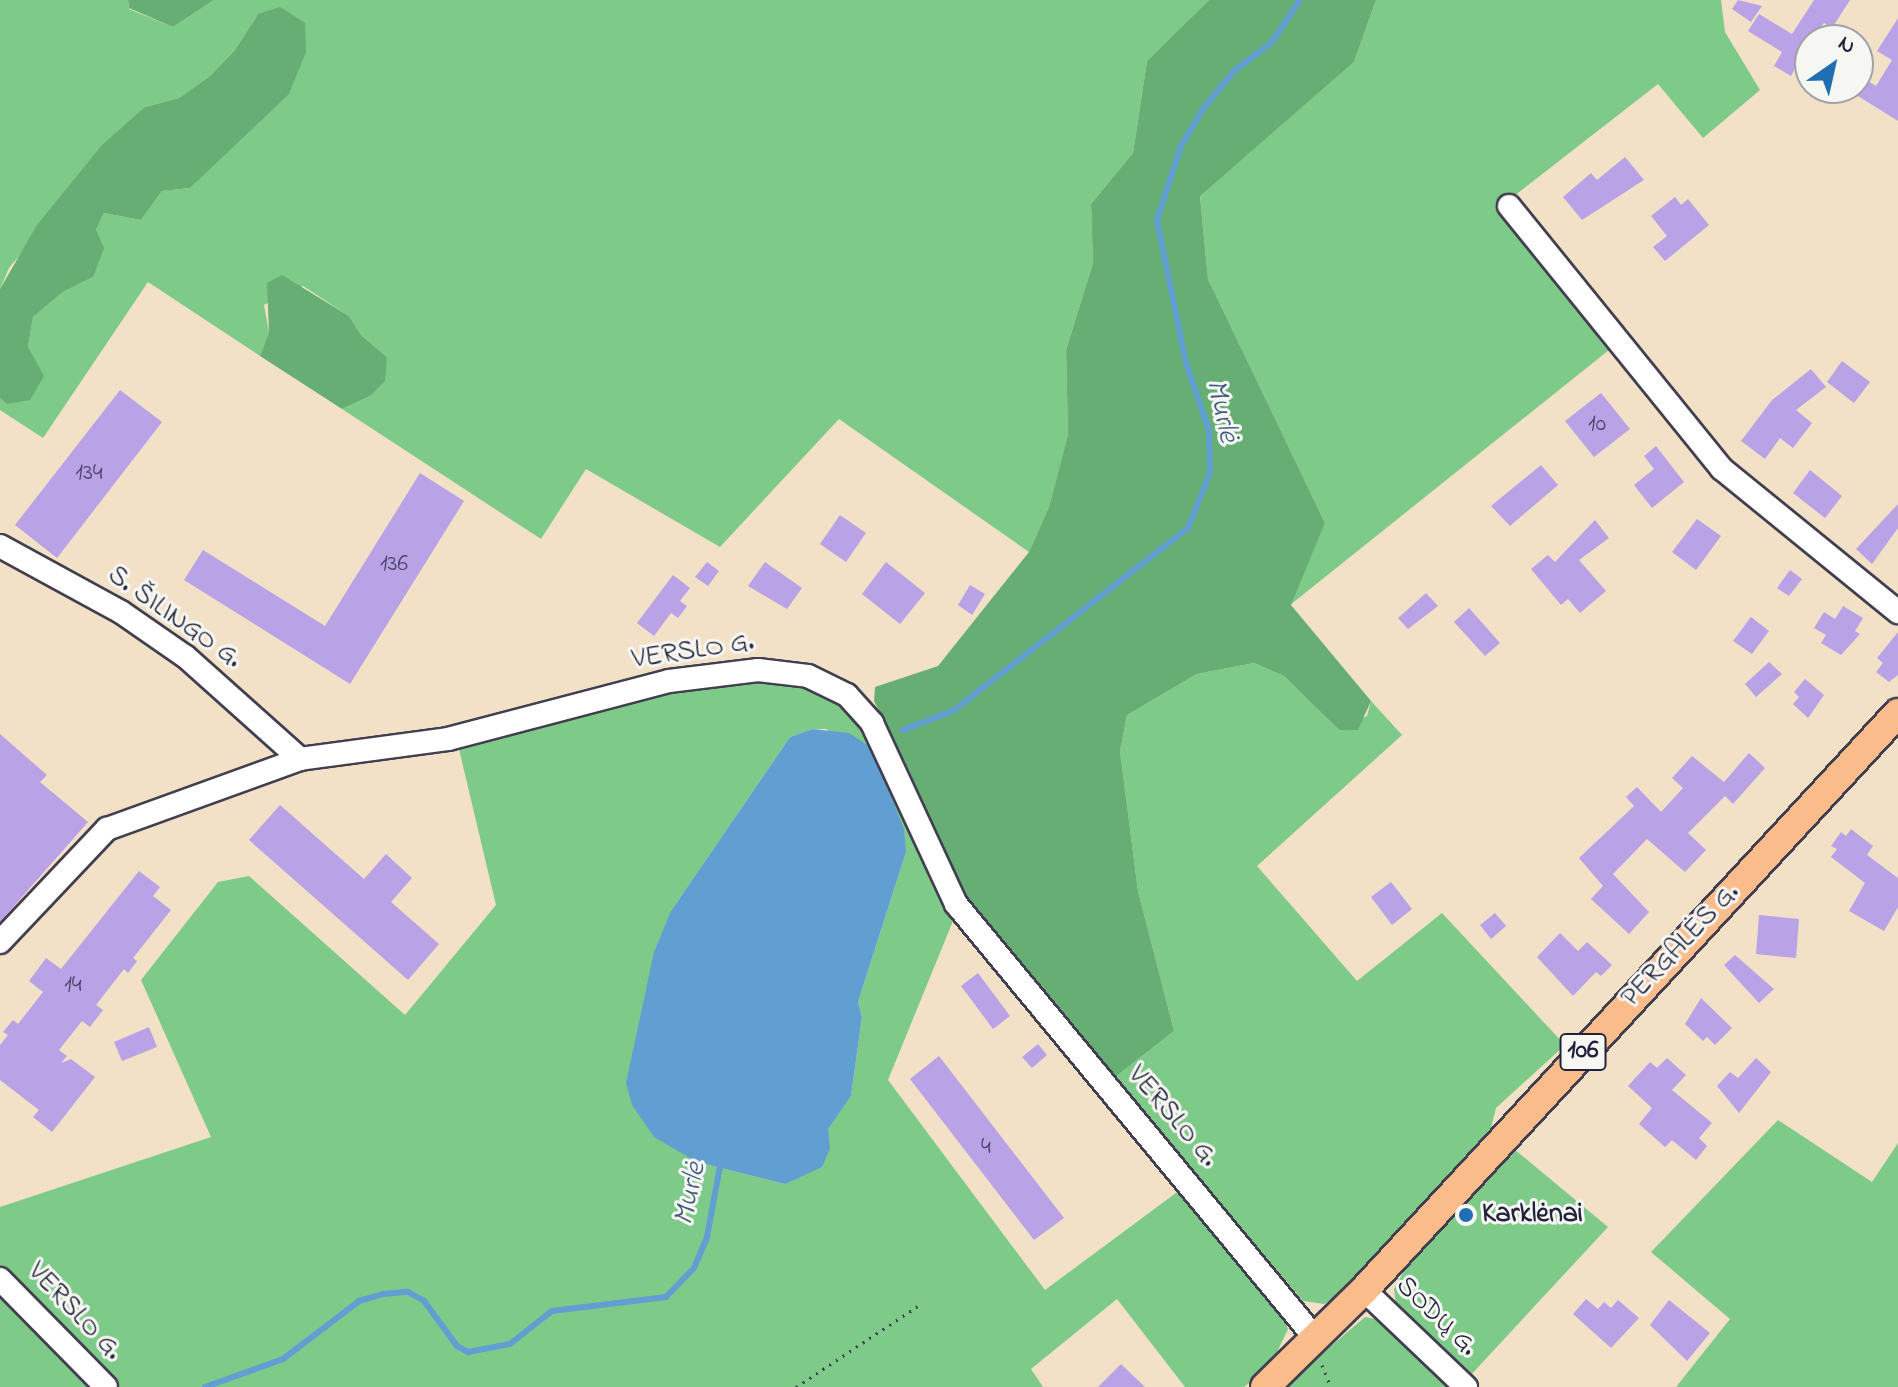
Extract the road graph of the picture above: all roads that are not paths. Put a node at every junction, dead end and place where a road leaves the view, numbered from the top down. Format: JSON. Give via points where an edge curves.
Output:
{"nodes":[{"id":1,"x":1509,"y":206,"type":"dead end"},
{"id":2,"x":0,"y":546,"type":"edge"},
{"id":3,"x":1898,"y":612,"type":"edge"},
{"id":4,"x":1898,"y":713,"type":"edge"},
{"id":5,"x":300,"y":759,"type":"junction"},
{"id":6,"x":0,"y":942,"type":"edge"},
{"id":7,"x":0,"y":1279,"type":"edge"},
{"id":8,"x":1364,"y":1290,"type":"junction"},
{"id":9,"x":1316,"y":1339,"type":"junction"},
{"id":10,"x":106,"y":1387,"type":"edge"},
{"id":11,"x":1265,"y":1387,"type":"edge"},
{"id":12,"x":1466,"y":1387,"type":"edge"}],
"edges":[{"from":1,"to":3,"type":"street","via":[[1722,469]]},
{"from":2,"to":5,"type":"street","name":"S. ŠILINGO G.","via":[[121,612],[186,657]]},
{"from":4,"to":8,"type":"main road","name":"PERGALĖS G.","number":"106"},
{"from":5,"to":6,"type":"street","name":"VERSLO G.","via":[[107,829]]},
{"from":5,"to":9,"type":"street","name":"VERSLO G.","via":[[448,739],[669,681],[758,670],[808,676],[837,688],[861,709],[886,748],[956,904]]},
{"from":7,"to":10,"type":"street","name":"VERSLO G."},
{"from":8,"to":9,"type":"main road","name":"PERGALĖS G.","number":"106"},
{"from":8,"to":12,"type":"street","name":"SODŲ G."},
{"from":9,"to":11,"type":"main road","name":"PERGALĖS G.","number":"106"}]}
